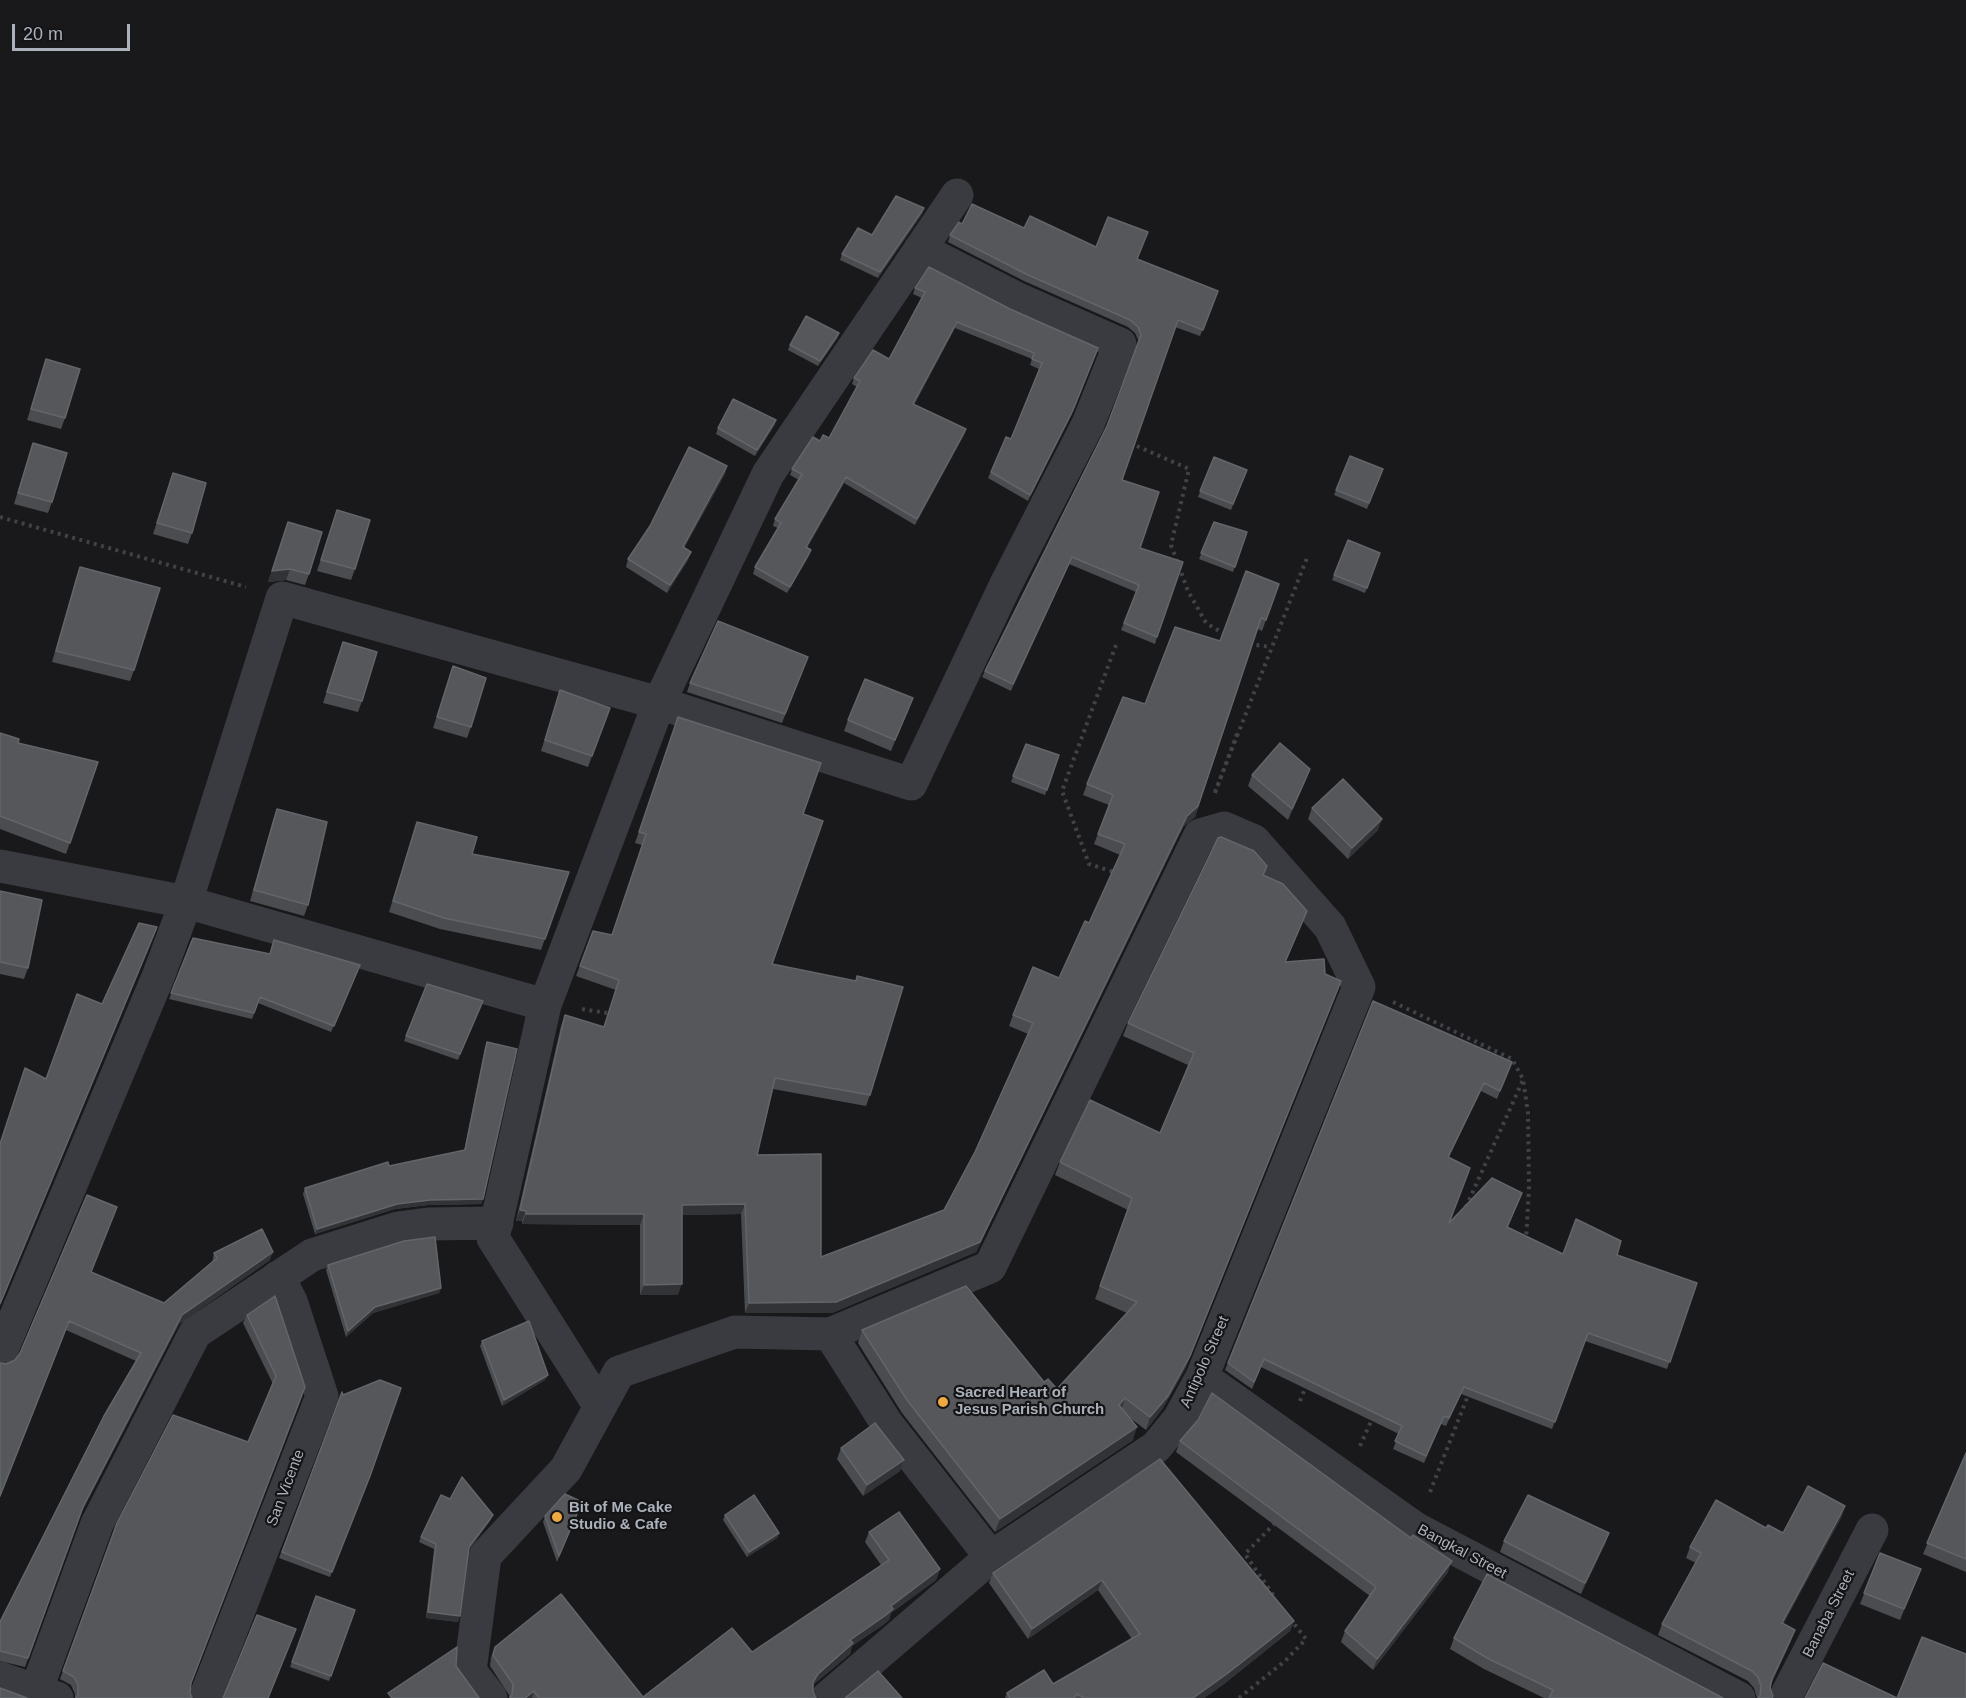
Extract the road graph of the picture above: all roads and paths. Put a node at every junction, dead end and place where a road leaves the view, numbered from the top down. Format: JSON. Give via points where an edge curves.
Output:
{"nodes":[{"id":1,"x":957,"y":195,"type":"dead end"},
{"id":2,"x":920,"y":249,"type":"junction"},
{"id":3,"x":1089,"y":424,"type":"junction"},
{"id":4,"x":0,"y":517,"type":"edge"},
{"id":5,"x":1307,"y":558,"type":"dead end"},
{"id":6,"x":282,"y":598,"type":"junction"},
{"id":7,"x":1231,"y":638,"type":"edge"},
{"id":8,"x":1239,"y":643,"type":"edge"},
{"id":9,"x":1116,"y":645,"type":"dead end"},
{"id":10,"x":1271,"y":647,"type":"junction"},
{"id":11,"x":659,"y":703,"type":"junction"},
{"id":12,"x":1200,"y":836,"type":"junction"},
{"id":13,"x":0,"y":866,"type":"edge"},
{"id":14,"x":1119,"y":874,"type":"edge"},
{"id":15,"x":186,"y":902,"type":"junction"},
{"id":16,"x":1359,"y":987,"type":"junction"},
{"id":17,"x":545,"y":1005,"type":"junction"},
{"id":18,"x":615,"y":1014,"type":"edge"},
{"id":19,"x":1460,"y":1033,"type":"junction"},
{"id":20,"x":1455,"y":1044,"type":"edge"},
{"id":21,"x":1523,"y":1079,"type":"junction"},
{"id":22,"x":1466,"y":1209,"type":"edge"},
{"id":23,"x":497,"y":1223,"type":"junction"},
{"id":24,"x":1525,"y":1246,"type":"edge"},
{"id":25,"x":278,"y":1277,"type":"junction"},
{"id":26,"x":830,"y":1334,"type":"junction"},
{"id":27,"x":0,"y":1354,"type":"edge"},
{"id":28,"x":1202,"y":1377,"type":"junction"},
{"id":29,"x":1308,"y":1381,"type":"edge"},
{"id":30,"x":1473,"y":1384,"type":"edge"},
{"id":31,"x":600,"y":1407,"type":"junction"},
{"id":32,"x":1375,"y":1414,"type":"edge"},
{"id":33,"x":1284,"y":1436,"type":"junction"},
{"id":34,"x":1346,"y":1479,"type":"junction"},
{"id":35,"x":1276,"y":1521,"type":"edge"},
{"id":36,"x":1415,"y":1528,"type":"junction"},
{"id":37,"x":1872,"y":1530,"type":"dead end"},
{"id":38,"x":991,"y":1557,"type":"junction"},
{"id":39,"x":1281,"y":1606,"type":"edge"},
{"id":40,"x":1287,"y":1614,"type":"edge"},
{"id":41,"x":0,"y":1678,"type":"edge"},
{"id":42,"x":46,"y":1694,"type":"edge"},
{"id":43,"x":205,"y":1698,"type":"edge"},
{"id":44,"x":491,"y":1698,"type":"edge"},
{"id":45,"x":827,"y":1698,"type":"edge"},
{"id":46,"x":1239,"y":1698,"type":"edge"},
{"id":47,"x":1739,"y":1698,"type":"edge"},
{"id":48,"x":1785,"y":1698,"type":"edge"}],
"edges":[{"from":1,"to":2,"type":"street"},
{"from":2,"to":3,"type":"street","via":[[1016,298],[1120,344]]},
{"from":2,"to":11,"type":"street","via":[[768,474]]},
{"from":3,"to":7,"type":"path","via":[[1189,470],[1171,545],[1188,591],[1206,623]]},
{"from":3,"to":11,"type":"street","via":[[1005,586],[911,784]]},
{"from":4,"to":6,"type":"path"},
{"from":5,"to":10,"type":"path"},
{"from":6,"to":11,"type":"street"},
{"from":6,"to":15,"type":"street"},
{"from":8,"to":10,"type":"path"},
{"from":9,"to":14,"type":"path","via":[[1062,791],[1089,864]]},
{"from":10,"to":12,"type":"path"},
{"from":11,"to":17,"type":"street"},
{"from":12,"to":16,"type":"street","via":[[1224,828],[1254,842],[1330,927]]},
{"from":12,"to":26,"type":"street","via":[[990,1267]]},
{"from":13,"to":15,"type":"street"},
{"from":15,"to":17,"type":"street"},
{"from":15,"to":27,"type":"street"},
{"from":16,"to":19,"type":"path"},
{"from":16,"to":28,"type":"street","name":"Antipolo Street"},
{"from":17,"to":18,"type":"path"},
{"from":17,"to":23,"type":"street"},
{"from":19,"to":20,"type":"path"},
{"from":19,"to":21,"type":"path","via":[[1512,1059]]},
{"from":21,"to":22,"type":"path"},
{"from":21,"to":24,"type":"path","via":[[1528,1113],[1529,1188]]},
{"from":23,"to":25,"type":"street","via":[[398,1228],[312,1256]]},
{"from":23,"to":31,"type":"street","via":[[493,1238]]},
{"from":25,"to":42,"type":"street","via":[[195,1333],[97,1524]]},
{"from":25,"to":43,"type":"street","name":"San Vicente","via":[[291,1301],[322,1396]]},
{"from":26,"to":31,"type":"street","via":[[735,1332],[619,1372]]},
{"from":26,"to":38,"type":"street","via":[[887,1424]]},
{"from":28,"to":33,"type":"street","name":"Bangkal Street"},
{"from":28,"to":38,"type":"street","name":"Antipolo Street","via":[[1179,1419],[1156,1447]]},
{"from":29,"to":33,"type":"path"},
{"from":30,"to":36,"type":"path"},
{"from":31,"to":44,"type":"street","via":[[566,1469],[485,1556],[470,1671]]},
{"from":32,"to":34,"type":"path"},
{"from":33,"to":34,"type":"street","name":"Bangkal Street"},
{"from":34,"to":36,"type":"street","name":"Bangkal Street"},
{"from":35,"to":39,"type":"path","via":[[1245,1554]]},
{"from":36,"to":47,"type":"street","name":"Bangkal Street"},
{"from":37,"to":48,"type":"street","name":"Banaba Street"},
{"from":38,"to":45,"type":"street","name":"Antipolo Street"},
{"from":40,"to":46,"type":"path","via":[[1306,1639]]},
{"from":41,"to":42,"type":"street"}]}
